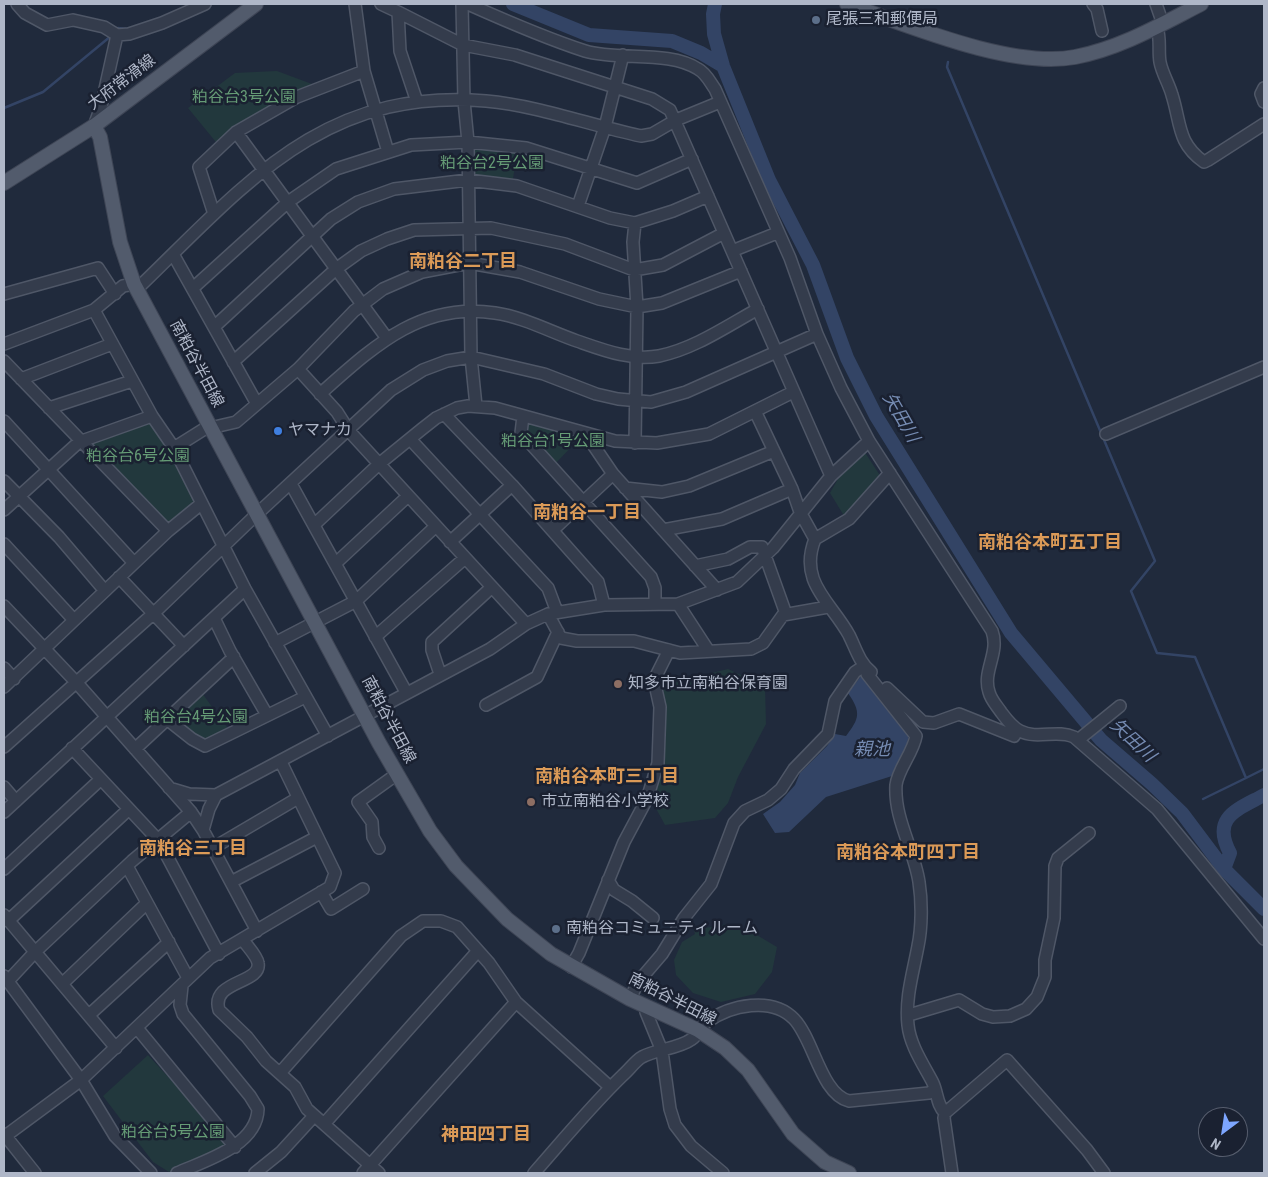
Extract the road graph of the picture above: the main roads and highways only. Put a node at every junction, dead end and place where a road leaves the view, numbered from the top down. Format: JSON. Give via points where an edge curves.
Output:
{"nodes":[{"id":1,"x":256,"y":4,"type":"edge"},
{"id":2,"x":847,"y":4,"type":"edge"},
{"id":3,"x":1201,"y":4,"type":"edge"},
{"id":4,"x":94,"y":126,"type":"junction"},
{"id":5,"x":4,"y":183,"type":"edge"},
{"id":6,"x":847,"y":1173,"type":"edge"}],
"edges":[{"from":1,"to":4,"type":"main road","name":"大府常滑線"},
{"from":2,"to":3,"type":"main road","via":[[966,44],[1037,58],[1073,58],[1107,49]]},
{"from":4,"to":5,"type":"main road","name":"大府常滑線"},
{"from":4,"to":6,"type":"main road","name":"南粕谷半田線","via":[[100,137],[120,242],[136,286],[209,427],[430,832],[472,884],[520,930],[572,967],[630,999],[698,1030],[738,1059],[804,1145],[825,1162]]}]}
